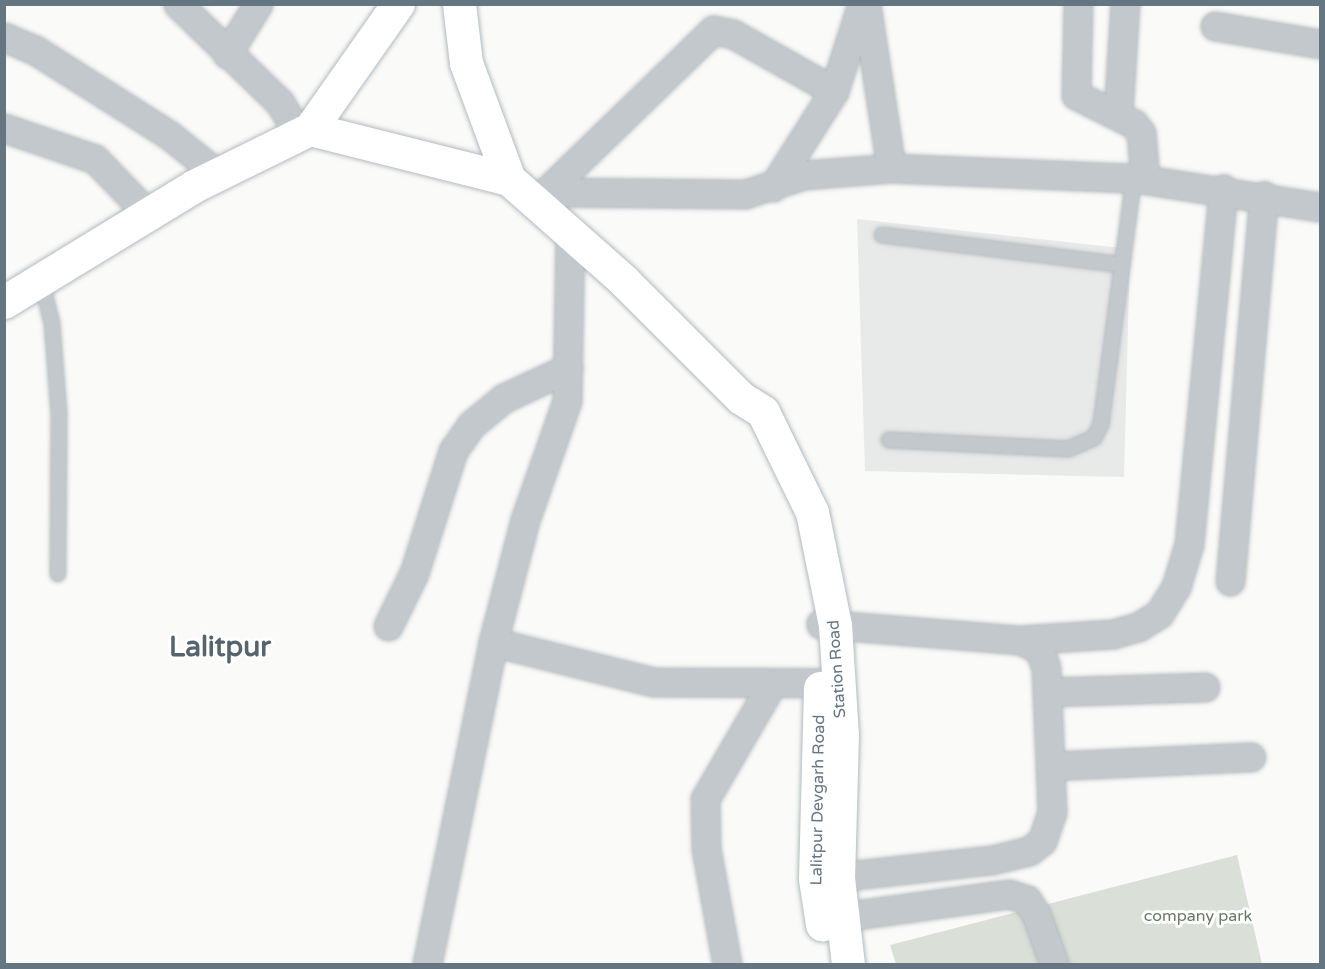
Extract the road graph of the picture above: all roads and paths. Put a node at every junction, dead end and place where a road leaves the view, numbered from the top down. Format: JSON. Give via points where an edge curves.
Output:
{"nodes":[{"id":1,"x":178,"y":4,"type":"edge"},
{"id":2,"x":258,"y":4,"type":"edge"},
{"id":3,"x":398,"y":4,"type":"edge"},
{"id":4,"x":459,"y":4,"type":"edge"},
{"id":5,"x":864,"y":4,"type":"edge"},
{"id":6,"x":1078,"y":4,"type":"edge"},
{"id":7,"x":1125,"y":4,"type":"edge"},
{"id":8,"x":1215,"y":26,"type":"dead end"},
{"id":9,"x":4,"y":37,"type":"edge"},
{"id":10,"x":1320,"y":44,"type":"edge"},
{"id":11,"x":227,"y":54,"type":"junction"},
{"id":12,"x":834,"y":91,"type":"junction"},
{"id":13,"x":1118,"y":114,"type":"junction"},
{"id":14,"x":4,"y":128,"type":"edge"},
{"id":15,"x":304,"y":132,"type":"junction"},
{"id":16,"x":891,"y":168,"type":"junction"},
{"id":17,"x":219,"y":176,"type":"junction"},
{"id":18,"x":1139,"y":179,"type":"junction"},
{"id":19,"x":772,"y":188,"type":"junction"},
{"id":20,"x":1222,"y":189,"type":"junction"},
{"id":21,"x":529,"y":191,"type":"junction"},
{"id":22,"x":1264,"y":195,"type":"junction"},
{"id":23,"x":1320,"y":207,"type":"edge"},
{"id":24,"x":148,"y":214,"type":"junction"},
{"id":25,"x":882,"y":235,"type":"dead end"},
{"id":26,"x":570,"y":237,"type":"junction"},
{"id":27,"x":1122,"y":265,"type":"junction"},
{"id":28,"x":41,"y":280,"type":"junction"},
{"id":29,"x":4,"y":302,"type":"edge"},
{"id":30,"x":568,"y":368,"type":"junction"},
{"id":31,"x":889,"y":440,"type":"dead end"},
{"id":32,"x":58,"y":574,"type":"dead end"},
{"id":33,"x":1230,"y":581,"type":"dead end"},
{"id":34,"x":828,"y":625,"type":"junction"},
{"id":35,"x":388,"y":626,"type":"dead end"},
{"id":36,"x":1020,"y":640,"type":"junction"},
{"id":37,"x":493,"y":642,"type":"junction"},
{"id":38,"x":820,"y":683,"type":"junction"},
{"id":39,"x":772,"y":684,"type":"junction"},
{"id":40,"x":1204,"y":687,"type":"dead end"},
{"id":41,"x":1047,"y":692,"type":"junction"},
{"id":42,"x":1251,"y":757,"type":"dead end"},
{"id":43,"x":1050,"y":766,"type":"junction"},
{"id":44,"x":826,"y":878,"type":"junction"},
{"id":45,"x":841,"y":916,"type":"junction"},
{"id":46,"x":426,"y":964,"type":"edge"},
{"id":47,"x":727,"y":964,"type":"edge"},
{"id":48,"x":828,"y":964,"type":"edge"},
{"id":49,"x":848,"y":964,"type":"edge"},
{"id":50,"x":1054,"y":964,"type":"edge"}],
"edges":[{"from":1,"to":11,"type":"street"},
{"from":2,"to":11,"type":"street"},
{"from":3,"to":15,"type":"main road"},
{"from":4,"to":21,"type":"main road","via":[[466,63]]},
{"from":5,"to":12,"type":"street"},
{"from":5,"to":16,"type":"street"},
{"from":6,"to":13,"type":"street","via":[[1076,95]]},
{"from":7,"to":13,"type":"street"},
{"from":8,"to":10,"type":"street"},
{"from":9,"to":17,"type":"street","via":[[35,50],[169,135]]},
{"from":11,"to":15,"type":"street","via":[[280,103]]},
{"from":12,"to":19,"type":"street"},
{"from":12,"to":21,"type":"street","via":[[733,34],[713,30]]},
{"from":13,"to":18,"type":"street","via":[[1141,133]]},
{"from":14,"to":24,"type":"street","via":[[95,159]]},
{"from":15,"to":17,"type":"main road"},
{"from":15,"to":21,"type":"main road"},
{"from":16,"to":18,"type":"street"},
{"from":16,"to":19,"type":"street","via":[[803,174]]},
{"from":17,"to":24,"type":"main road"},
{"from":18,"to":20,"type":"street"},
{"from":18,"to":27,"type":"lane"},
{"from":19,"to":21,"type":"street","via":[[684,196]]},
{"from":20,"to":22,"type":"street"},
{"from":20,"to":36,"type":"street","via":[[1189,544],[1176,588],[1159,614],[1138,627]]},
{"from":21,"to":26,"type":"main road"},
{"from":22,"to":23,"type":"street"},
{"from":22,"to":33,"type":"street"},
{"from":24,"to":28,"type":"main road"},
{"from":25,"to":27,"type":"lane"},
{"from":26,"to":30,"type":"street"},
{"from":26,"to":34,"type":"main road","name":"Lalitpur Devgarh Road","via":[[741,398],[801,533]]},
{"from":27,"to":31,"type":"lane","via":[[1101,424],[1094,438],[1068,448]]},
{"from":28,"to":29,"type":"main road"},
{"from":28,"to":32,"type":"lane","via":[[52,323],[59,415]]},
{"from":30,"to":35,"type":"street","via":[[504,398],[471,425],[453,452],[414,573]]},
{"from":30,"to":37,"type":"street","via":[[560,429],[525,520]]},
{"from":34,"to":36,"type":"street"},
{"from":34,"to":38,"type":"main road","name":"Lalitpur Devgarh Road"},
{"from":34,"to":44,"type":"main road","name":"Station Road","via":[[842,735]]},
{"from":36,"to":41,"type":"street","via":[[1039,649]]},
{"from":37,"to":39,"type":"street","via":[[654,682]]},
{"from":37,"to":46,"type":"street"},
{"from":38,"to":39,"type":"street"},
{"from":38,"to":44,"type":"main road","name":"Lalitpur Devgarh Road"},
{"from":39,"to":47,"type":"street","via":[[705,799],[706,849]]},
{"from":40,"to":41,"type":"street"},
{"from":41,"to":43,"type":"street"},
{"from":42,"to":43,"type":"street"},
{"from":43,"to":44,"type":"street","via":[[1052,812],[1042,841],[1029,851]]},
{"from":44,"to":45,"type":"main road","name":"Station Road"},
{"from":44,"to":48,"type":"main road","name":"Lalitpur Devgarh Road"},
{"from":45,"to":49,"type":"main road","name":"Station Road"},
{"from":45,"to":50,"type":"street","via":[[1010,894],[1026,900],[1036,914]]}]}
